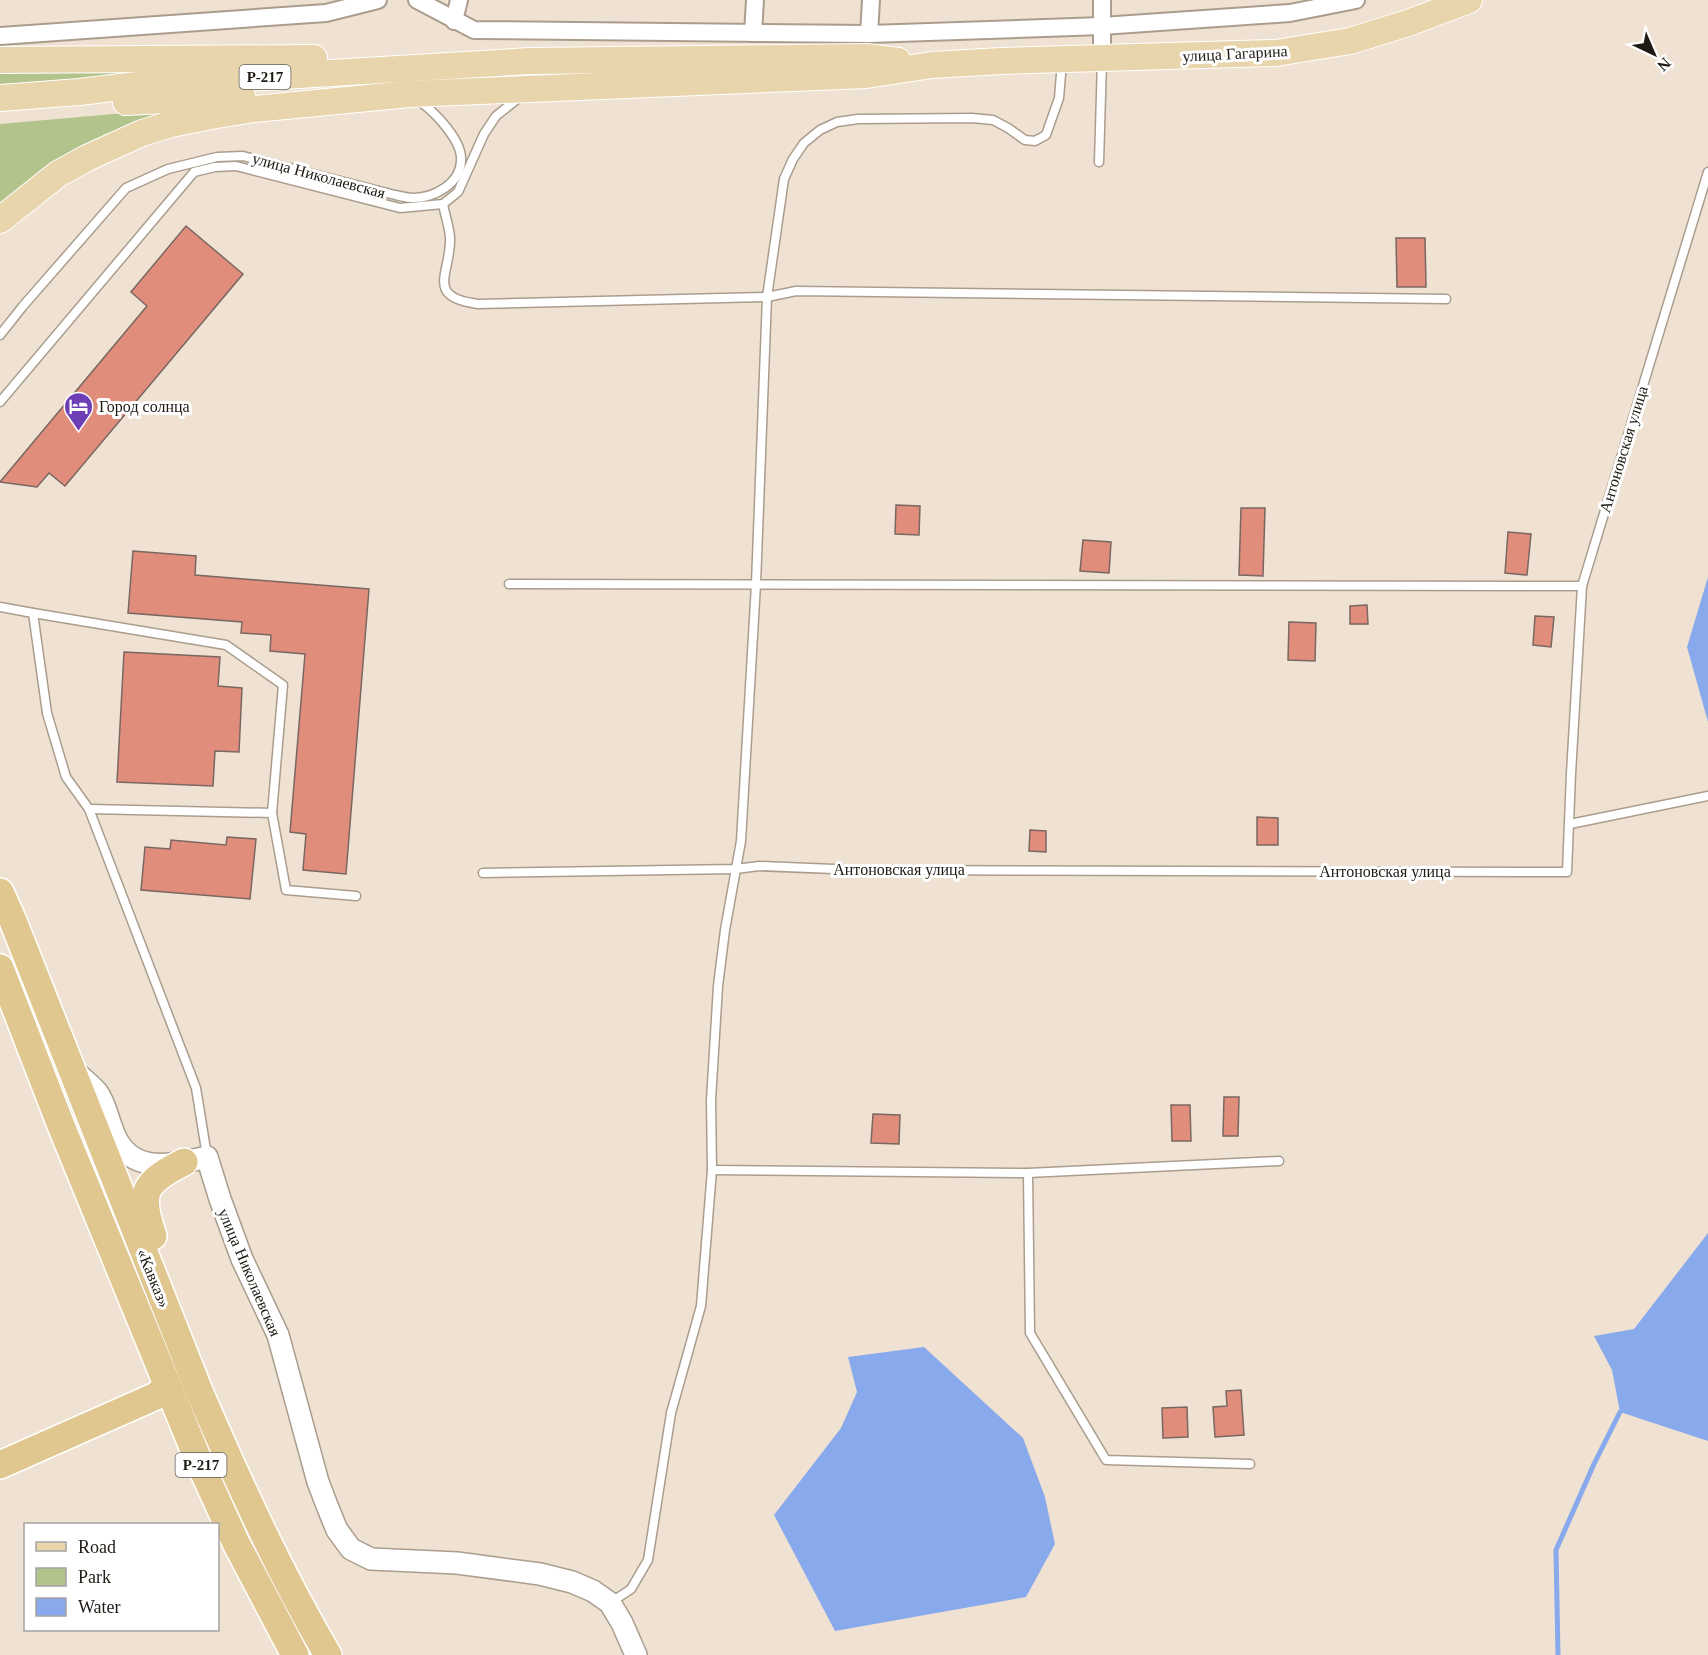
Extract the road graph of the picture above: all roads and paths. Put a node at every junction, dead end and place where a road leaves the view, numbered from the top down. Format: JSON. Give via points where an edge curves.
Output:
{"nodes":[{"id":1,"x":378,"y":0,"type":"edge"},
{"id":2,"x":417,"y":0,"type":"edge"},
{"id":3,"x":459,"y":0,"type":"edge"},
{"id":4,"x":755,"y":0,"type":"edge"},
{"id":5,"x":871,"y":0,"type":"edge"},
{"id":6,"x":1102,"y":0,"type":"edge"},
{"id":7,"x":1356,"y":0,"type":"edge"},
{"id":8,"x":1469,"y":0,"type":"edge"},
{"id":9,"x":454,"y":21,"type":"junction"},
{"id":10,"x":1102,"y":26,"type":"junction"},
{"id":11,"x":753,"y":33,"type":"junction"},
{"id":12,"x":869,"y":34,"type":"junction"},
{"id":13,"x":0,"y":36,"type":"edge"},
{"id":14,"x":1102,"y":58,"type":"junction"},
{"id":15,"x":1063,"y":59,"type":"junction"},
{"id":16,"x":0,"y":60,"type":"edge"},
{"id":17,"x":530,"y":61,"type":"junction"},
{"id":18,"x":932,"y":65,"type":"junction"},
{"id":19,"x":534,"y":88,"type":"junction"},
{"id":20,"x":409,"y":94,"type":"junction"},
{"id":21,"x":0,"y":98,"type":"edge"},
{"id":22,"x":0,"y":111,"type":"edge"},
{"id":23,"x":1099,"y":162,"type":"dead end"},
{"id":24,"x":1708,"y":172,"type":"edge"},
{"id":25,"x":443,"y":204,"type":"junction"},
{"id":26,"x":0,"y":220,"type":"edge"},
{"id":27,"x":767,"y":297,"type":"junction"},
{"id":28,"x":1446,"y":299,"type":"dead end"},
{"id":29,"x":0,"y":335,"type":"edge"},
{"id":30,"x":0,"y":402,"type":"edge"},
{"id":31,"x":509,"y":584,"type":"dead end"},
{"id":32,"x":756,"y":584,"type":"junction"},
{"id":33,"x":1582,"y":586,"type":"junction"},
{"id":34,"x":0,"y":607,"type":"edge"},
{"id":35,"x":33,"y":613,"type":"junction"},
{"id":36,"x":1708,"y":796,"type":"edge"},
{"id":37,"x":89,"y":809,"type":"junction"},
{"id":38,"x":272,"y":813,"type":"junction"},
{"id":39,"x":1570,"y":824,"type":"junction"},
{"id":40,"x":736,"y":869,"type":"junction"},
{"id":41,"x":483,"y":873,"type":"dead end"},
{"id":42,"x":0,"y":892,"type":"edge"},
{"id":43,"x":356,"y":896,"type":"dead end"},
{"id":44,"x":0,"y":968,"type":"edge"},
{"id":45,"x":0,"y":1000,"type":"edge"},
{"id":46,"x":73,"y":1070,"type":"junction"},
{"id":47,"x":60,"y":1123,"type":"junction"},
{"id":48,"x":196,"y":1160,"type":"junction"},
{"id":49,"x":1279,"y":1161,"type":"dead end"},
{"id":50,"x":712,"y":1170,"type":"junction"},
{"id":51,"x":1028,"y":1173,"type":"junction"},
{"id":52,"x":181,"y":1346,"type":"junction"},
{"id":53,"x":165,"y":1393,"type":"junction"},
{"id":54,"x":1250,"y":1464,"type":"dead end"},
{"id":55,"x":0,"y":1465,"type":"edge"},
{"id":56,"x":610,"y":1603,"type":"junction"},
{"id":57,"x":295,"y":1655,"type":"edge"},
{"id":58,"x":328,"y":1655,"type":"edge"},
{"id":59,"x":636,"y":1655,"type":"edge"}],
"edges":[{"from":1,"to":13,"type":"street","via":[[326,14]]},
{"from":2,"to":9,"type":"street"},
{"from":3,"to":9,"type":"street"},
{"from":4,"to":11,"type":"street"},
{"from":5,"to":12,"type":"street"},
{"from":6,"to":10,"type":"street"},
{"from":7,"to":10,"type":"street","via":[[1290,14]]},
{"from":8,"to":14,"type":"main road","name":"улица Гагарина","via":[[1350,40],[1276,54]]},
{"from":9,"to":11,"type":"street","via":[[474,30]]},
{"from":10,"to":12,"type":"street"},
{"from":10,"to":14,"type":"street"},
{"from":11,"to":12,"type":"street"},
{"from":14,"to":15,"type":"main road","name":"улица Гагарина"},
{"from":14,"to":23,"type":"lane"},
{"from":15,"to":18,"type":"main road","name":"улица Гагарина"},
{"from":15,"to":27,"type":"lane","via":[[1059,98],[1046,135],[1035,141],[1025,140],[993,120],[972,118],[858,119],[820,130],[804,143],[784,179]]},
{"from":16,"to":17,"type":"main road","number":"Р-217","via":[[474,54]]},
{"from":17,"to":18,"type":"main road","via":[[867,57]]},
{"from":17,"to":21,"type":"main road","number":"Р-217","via":[[180,80]]},
{"from":18,"to":19,"type":"main road","via":[[866,75]]},
{"from":19,"to":20,"type":"main road"},
{"from":19,"to":25,"type":"lane","via":[[496,116],[458,192]]},
{"from":20,"to":22,"type":"main road","number":"Р-217","via":[[334,91]]},
{"from":20,"to":26,"type":"main road","number":"Р-217","via":[[254,109],[171,124],[115,144],[58,174]]},
{"from":20,"to":29,"type":"lane","name":"улица Николаевская","via":[[431,110],[457,145],[462,160],[457,175],[446,188],[414,198],[404,197],[243,156],[217,157],[168,169],[126,188]]},
{"from":24,"to":33,"type":"lane","name":"Антоновская улица"},
{"from":25,"to":27,"type":"lane","via":[[450,238],[443,282],[448,294],[460,302]]},
{"from":25,"to":30,"type":"lane","name":"улица Николаевская","via":[[400,208],[236,166],[194,172]]},
{"from":27,"to":28,"type":"lane","via":[[796,291],[857,291]]},
{"from":27,"to":32,"type":"lane"},
{"from":31,"to":32,"type":"lane"},
{"from":32,"to":33,"type":"lane"},
{"from":32,"to":40,"type":"lane","via":[[741,841]]},
{"from":33,"to":39,"type":"lane","name":"Антоновская улица"},
{"from":34,"to":35,"type":"lane"},
{"from":35,"to":37,"type":"lane","name":"улица Николаевская","via":[[47,713],[66,777]]},
{"from":35,"to":38,"type":"lane","via":[[226,645],[283,685]]},
{"from":36,"to":39,"type":"lane"},
{"from":37,"to":38,"type":"lane"},
{"from":37,"to":48,"type":"lane","name":"улица Николаевская","via":[[196,1088]]},
{"from":38,"to":43,"type":"lane","via":[[286,890]]},
{"from":39,"to":40,"type":"lane","name":"Антоновская улица","via":[[1567,872],[858,870],[759,866]]},
{"from":40,"to":41,"type":"lane","name":"Антоновская улица"},
{"from":40,"to":50,"type":"lane","via":[[718,986],[711,1100]]},
{"from":42,"to":46,"type":"highway","name":"«Кавказ»","number":"Р-217"},
{"from":44,"to":47,"type":"highway","name":"«Кавказ»","number":"Р-217"},
{"from":45,"to":47,"type":"main road"},
{"from":46,"to":48,"type":"street","via":[[99,1094],[117,1141],[126,1153],[143,1163],[158,1165]]},
{"from":46,"to":52,"type":"highway","name":"«Кавказ»","number":"Р-217"},
{"from":47,"to":53,"type":"highway","name":"«Кавказ»","number":"Р-217"},
{"from":48,"to":52,"type":"highway","via":[[161,1174],[143,1201],[183,1324]]},
{"from":48,"to":56,"type":"street","name":"улица Николаевская","via":[[220,1199],[242,1259],[278,1335],[318,1482],[337,1530],[351,1549],[371,1559],[457,1563],[540,1574],[572,1582]]},
{"from":49,"to":51,"type":"lane"},
{"from":50,"to":51,"type":"lane"},
{"from":50,"to":56,"type":"lane","via":[[701,1306],[671,1413],[648,1560],[631,1589]]},
{"from":51,"to":54,"type":"lane","via":[[1030,1333],[1107,1460]]},
{"from":52,"to":58,"type":"highway","name":"«Кавказ»","number":"Р-217","via":[[273,1554]]},
{"from":53,"to":55,"type":"highway"},
{"from":53,"to":57,"type":"highway","name":"«Кавказ»","number":"Р-217"},
{"from":56,"to":59,"type":"street"}]}
